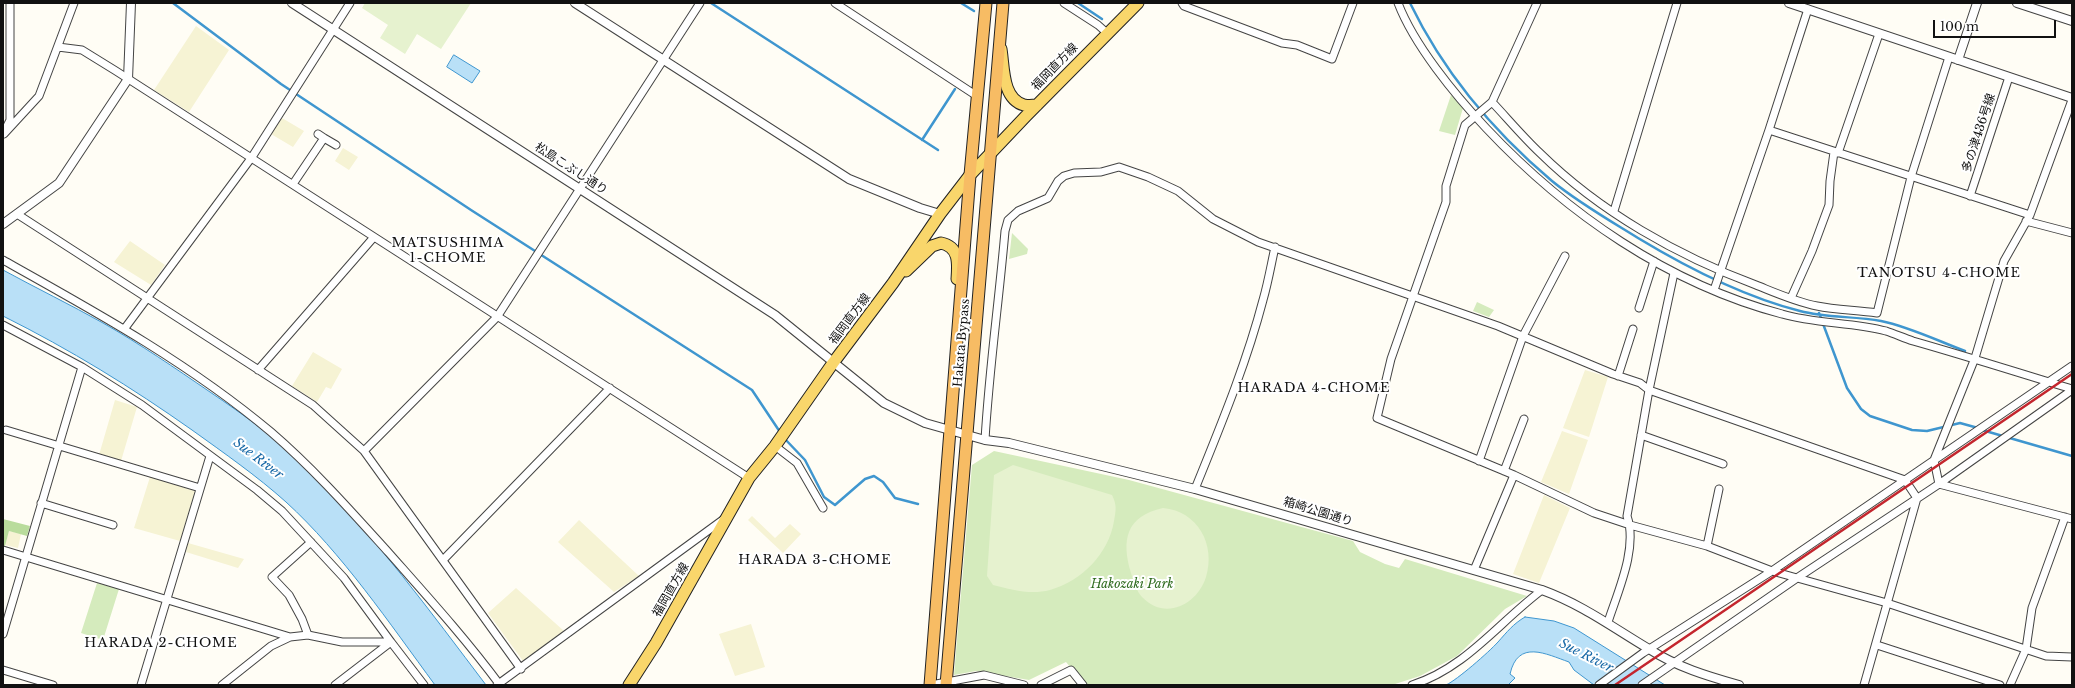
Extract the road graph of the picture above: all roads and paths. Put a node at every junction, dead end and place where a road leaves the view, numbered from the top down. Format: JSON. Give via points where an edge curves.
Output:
{"nodes":[{"id":1,"x":10,"y":3,"type":"edge"},
{"id":2,"x":74,"y":3,"type":"edge"},
{"id":3,"x":131,"y":3,"type":"edge"},
{"id":4,"x":292,"y":3,"type":"edge"},
{"id":5,"x":350,"y":3,"type":"edge"},
{"id":6,"x":575,"y":3,"type":"edge"},
{"id":7,"x":700,"y":3,"type":"edge"},
{"id":8,"x":835,"y":3,"type":"edge"},
{"id":9,"x":986,"y":3,"type":"edge"},
{"id":10,"x":1003,"y":3,"type":"edge"},
{"id":11,"x":1064,"y":3,"type":"edge"},
{"id":12,"x":1138,"y":3,"type":"edge"},
{"id":13,"x":1182,"y":3,"type":"edge"},
{"id":14,"x":1353,"y":3,"type":"edge"},
{"id":15,"x":1398,"y":3,"type":"edge"},
{"id":16,"x":1537,"y":3,"type":"edge"},
{"id":17,"x":1677,"y":3,"type":"edge"},
{"id":18,"x":1790,"y":3,"type":"edge"},
{"id":19,"x":1977,"y":3,"type":"edge"},
{"id":20,"x":2017,"y":3,"type":"edge"},
{"id":21,"x":1808,"y":9,"type":"junction"},
{"id":22,"x":2072,"y":21,"type":"edge"},
{"id":23,"x":333,"y":30,"type":"junction"},
{"id":24,"x":1107,"y":33,"type":"junction"},
{"id":25,"x":1879,"y":34,"type":"junction"},
{"id":26,"x":1000,"y":41,"type":"junction"},
{"id":27,"x":58,"y":47,"type":"junction"},
{"id":28,"x":1949,"y":57,"type":"junction"},
{"id":29,"x":664,"y":60,"type":"junction"},
{"id":30,"x":1958,"y":60,"type":"junction"},
{"id":31,"x":2009,"y":77,"type":"junction"},
{"id":32,"x":128,"y":79,"type":"junction"},
{"id":33,"x":977,"y":96,"type":"junction"},
{"id":34,"x":2072,"y":99,"type":"edge"},
{"id":35,"x":1490,"y":103,"type":"junction"},
{"id":36,"x":1036,"y":105,"type":"junction"},
{"id":37,"x":1477,"y":115,"type":"junction"},
{"id":38,"x":1769,"y":130,"type":"junction"},
{"id":39,"x":3,"y":135,"type":"edge"},
{"id":40,"x":336,"y":145,"type":"dead end"},
{"id":41,"x":1836,"y":153,"type":"junction"},
{"id":42,"x":990,"y":156,"type":"junction"},
{"id":43,"x":252,"y":157,"type":"junction"},
{"id":44,"x":970,"y":175,"type":"junction"},
{"id":45,"x":1911,"y":177,"type":"junction"},
{"id":46,"x":293,"y":184,"type":"junction"},
{"id":47,"x":580,"y":189,"type":"junction"},
{"id":48,"x":1970,"y":196,"type":"junction"},
{"id":49,"x":1614,"y":212,"type":"junction"},
{"id":50,"x":16,"y":214,"type":"junction"},
{"id":51,"x":940,"y":214,"type":"junction"},
{"id":52,"x":2028,"y":218,"type":"junction"},
{"id":53,"x":3,"y":224,"type":"edge"},
{"id":54,"x":2072,"y":233,"type":"edge"},
{"id":55,"x":374,"y":237,"type":"junction"},
{"id":56,"x":1275,"y":247,"type":"junction"},
{"id":57,"x":1565,"y":256,"type":"dead end"},
{"id":58,"x":3,"y":260,"type":"edge"},
{"id":59,"x":1654,"y":261,"type":"junction"},
{"id":60,"x":1674,"y":273,"type":"junction"},
{"id":61,"x":1720,"y":273,"type":"junction"},
{"id":62,"x":893,"y":283,"type":"junction"},
{"id":63,"x":1715,"y":288,"type":"junction"},
{"id":64,"x":1412,"y":295,"type":"junction"},
{"id":65,"x":146,"y":297,"type":"junction"},
{"id":66,"x":1791,"y":298,"type":"junction"},
{"id":67,"x":1639,"y":308,"type":"dead end"},
{"id":68,"x":497,"y":316,"type":"junction"},
{"id":69,"x":3,"y":325,"type":"edge"},
{"id":70,"x":125,"y":328,"type":"junction"},
{"id":71,"x":1633,"y":329,"type":"dead end"},
{"id":72,"x":1523,"y":336,"type":"junction"},
{"id":73,"x":1974,"y":358,"type":"junction"},
{"id":74,"x":833,"y":363,"type":"junction"},
{"id":75,"x":2072,"y":366,"type":"edge"},
{"id":76,"x":82,"y":367,"type":"junction"},
{"id":77,"x":956,"y":368,"type":"junction"},
{"id":78,"x":258,"y":370,"type":"junction"},
{"id":79,"x":1618,"y":376,"type":"junction"},
{"id":80,"x":2049,"y":382,"type":"junction"},
{"id":81,"x":610,"y":388,"type":"junction"},
{"id":82,"x":2072,"y":389,"type":"edge"},
{"id":83,"x":1649,"y":390,"type":"junction"},
{"id":84,"x":1524,"y":419,"type":"dead end"},
{"id":85,"x":6,"y":430,"type":"dead end"},
{"id":86,"x":951,"y":430,"type":"junction"},
{"id":87,"x":966,"y":434,"type":"junction"},
{"id":88,"x":1641,"y":435,"type":"junction"},
{"id":89,"x":985,"y":440,"type":"junction"},
{"id":90,"x":58,"y":446,"type":"junction"},
{"id":91,"x":775,"y":446,"type":"junction"},
{"id":92,"x":364,"y":451,"type":"junction"},
{"id":93,"x":210,"y":456,"type":"junction"},
{"id":94,"x":1934,"y":460,"type":"junction"},
{"id":95,"x":1479,"y":461,"type":"junction"},
{"id":96,"x":1723,"y":464,"type":"dead end"},
{"id":97,"x":1504,"y":472,"type":"junction"},
{"id":98,"x":1514,"y":475,"type":"junction"},
{"id":99,"x":749,"y":478,"type":"junction"},
{"id":100,"x":1905,"y":480,"type":"junction"},
{"id":101,"x":1939,"y":484,"type":"junction"},
{"id":102,"x":200,"y":488,"type":"junction"},
{"id":103,"x":1195,"y":489,"type":"junction"},
{"id":104,"x":1719,"y":489,"type":"dead end"},
{"id":105,"x":1918,"y":498,"type":"junction"},
{"id":106,"x":41,"y":503,"type":"junction"},
{"id":107,"x":823,"y":508,"type":"dead end"},
{"id":108,"x":728,"y":515,"type":"junction"},
{"id":109,"x":2069,"y":518,"type":"edge"},
{"id":110,"x":112,"y":525,"type":"dead end"},
{"id":111,"x":1630,"y":525,"type":"junction"},
{"id":112,"x":311,"y":542,"type":"junction"},
{"id":113,"x":1707,"y":546,"type":"junction"},
{"id":114,"x":3,"y":550,"type":"edge"},
{"id":115,"x":25,"y":556,"type":"junction"},
{"id":116,"x":443,"y":560,"type":"junction"},
{"id":117,"x":1474,"y":570,"type":"junction"},
{"id":118,"x":1772,"y":571,"type":"junction"},
{"id":119,"x":1797,"y":578,"type":"junction"},
{"id":120,"x":1542,"y":590,"type":"junction"},
{"id":121,"x":168,"y":600,"type":"junction"},
{"id":122,"x":1887,"y":603,"type":"junction"},
{"id":123,"x":1608,"y":622,"type":"junction"},
{"id":124,"x":3,"y":634,"type":"edge"},
{"id":125,"x":308,"y":635,"type":"junction"},
{"id":126,"x":290,"y":637,"type":"junction"},
{"id":127,"x":391,"y":642,"type":"junction"},
{"id":128,"x":1877,"y":645,"type":"junction"},
{"id":129,"x":2026,"y":649,"type":"junction"},
{"id":130,"x":1646,"y":651,"type":"junction"},
{"id":131,"x":2072,"y":657,"type":"edge"},
{"id":132,"x":1674,"y":664,"type":"junction"},
{"id":133,"x":521,"y":668,"type":"junction"},
{"id":134,"x":3,"y":670,"type":"edge"},
{"id":135,"x":35,"y":682,"type":"edge"},
{"id":136,"x":946,"y":684,"type":"edge"},
{"id":137,"x":53,"y":685,"type":"edge"},
{"id":138,"x":141,"y":685,"type":"edge"},
{"id":139,"x":222,"y":685,"type":"edge"},
{"id":140,"x":335,"y":685,"type":"edge"},
{"id":141,"x":424,"y":685,"type":"edge"},
{"id":142,"x":499,"y":685,"type":"edge"},
{"id":143,"x":629,"y":685,"type":"edge"},
{"id":144,"x":930,"y":685,"type":"edge"},
{"id":145,"x":1024,"y":685,"type":"edge"},
{"id":146,"x":1041,"y":685,"type":"edge"},
{"id":147,"x":1083,"y":685,"type":"edge"},
{"id":148,"x":1412,"y":685,"type":"edge"},
{"id":149,"x":1599,"y":685,"type":"edge"},
{"id":150,"x":1642,"y":685,"type":"edge"},
{"id":151,"x":1739,"y":685,"type":"edge"},
{"id":152,"x":1864,"y":685,"type":"edge"},
{"id":153,"x":2000,"y":685,"type":"edge"},
{"id":154,"x":2010,"y":685,"type":"edge"}],
"edges":[{"from":1,"to":39,"type":"street","via":[[10,120]]},
{"from":2,"to":27,"type":"street"},
{"from":3,"to":32,"type":"street"},
{"from":4,"to":23,"type":"street","name":"松島こぶし通り"},
{"from":5,"to":23,"type":"street"},
{"from":6,"to":29,"type":"street"},
{"from":7,"to":29,"type":"street"},
{"from":8,"to":33,"type":"street"},
{"from":9,"to":33,"type":"highway","name":"Hakata Bypass"},
{"from":10,"to":26,"type":"highway","name":"Hakata Bypass"},
{"from":11,"to":24,"type":"street"},
{"from":12,"to":24,"type":"main road","name":"福岡直方線"},
{"from":13,"to":14,"type":"street","via":[[1184,6],[1282,43],[1297,45],[1332,59]]},
{"from":15,"to":37,"type":"street","via":[[1404,20],[1421,45]]},
{"from":16,"to":35,"type":"street"},
{"from":17,"to":49,"type":"street"},
{"from":18,"to":21,"type":"street"},
{"from":19,"to":30,"type":"street"},
{"from":20,"to":22,"type":"street"},
{"from":21,"to":25,"type":"street"},
{"from":21,"to":38,"type":"street"},
{"from":23,"to":43,"type":"street"},
{"from":23,"to":47,"type":"street","name":"松島こぶし通り"},
{"from":24,"to":36,"type":"main road","name":"福岡直方線"},
{"from":25,"to":28,"type":"street"},
{"from":25,"to":41,"type":"street"},
{"from":26,"to":36,"type":"main road","via":[[1007,91],[1013,99],[1024,105]]},
{"from":26,"to":42,"type":"highway","name":"Hakata Bypass"},
{"from":27,"to":32,"type":"street","via":[[82,50]]},
{"from":27,"to":39,"type":"street","via":[[39,96]]},
{"from":28,"to":30,"type":"street"},
{"from":28,"to":45,"type":"street"},
{"from":29,"to":47,"type":"street"},
{"from":29,"to":51,"type":"street","via":[[850,179]]},
{"from":30,"to":31,"type":"street"},
{"from":31,"to":34,"type":"street"},
{"from":31,"to":48,"type":"street","name":"多の津436号線"},
{"from":32,"to":43,"type":"street"},
{"from":32,"to":50,"type":"street","via":[[59,183]]},
{"from":33,"to":44,"type":"highway","name":"Hakata Bypass"},
{"from":34,"to":52,"type":"street"},
{"from":35,"to":37,"type":"street"},
{"from":35,"to":49,"type":"street","via":[[1540,153]]},
{"from":36,"to":42,"type":"main road","name":"福岡直方線"},
{"from":37,"to":59,"type":"street","via":[[1509,152],[1565,203]]},
{"from":37,"to":64,"type":"street","via":[[1465,125],[1446,186],[1446,202]]},
{"from":38,"to":41,"type":"street"},
{"from":38,"to":61,"type":"street"},
{"from":40,"to":46,"type":"street","via":[[321,136]]},
{"from":41,"to":45,"type":"street"},
{"from":41,"to":66,"type":"street","via":[[1830,181],[1829,205]]},
{"from":42,"to":44,"type":"main road","name":"福岡直方線"},
{"from":42,"to":87,"type":"highway","name":"Hakata Bypass"},
{"from":43,"to":46,"type":"street"},
{"from":43,"to":65,"type":"street"},
{"from":44,"to":51,"type":"main road","name":"福岡直方線"},
{"from":44,"to":77,"type":"highway","name":"Hakata Bypass"},
{"from":45,"to":48,"type":"street"},
{"from":45,"to":66,"type":"street","via":[[1877,312],[1817,306]]},
{"from":46,"to":55,"type":"street"},
{"from":47,"to":68,"type":"street"},
{"from":47,"to":74,"type":"street","name":"松島こぶし通り","via":[[775,315]]},
{"from":48,"to":52,"type":"street"},
{"from":49,"to":61,"type":"street"},
{"from":50,"to":53,"type":"street"},
{"from":50,"to":65,"type":"street"},
{"from":51,"to":62,"type":"main road","name":"福岡直方線"},
{"from":52,"to":54,"type":"street"},
{"from":52,"to":73,"type":"street","via":[[2004,261]]},
{"from":55,"to":68,"type":"street"},
{"from":55,"to":78,"type":"street"},
{"from":56,"to":64,"type":"street"},
{"from":56,"to":89,"type":"street","via":[[1258,242],[1213,219],[1178,191],[1132,171],[1119,167],[1101,172],[1064,176],[1048,198],[1018,211],[1008,220],[989,371]]},
{"from":56,"to":103,"type":"street","via":[[1254,332]]},
{"from":57,"to":72,"type":"street"},
{"from":58,"to":70,"type":"street"},
{"from":59,"to":60,"type":"street"},
{"from":59,"to":67,"type":"street"},
{"from":60,"to":63,"type":"street"},
{"from":60,"to":83,"type":"street"},
{"from":61,"to":63,"type":"street"},
{"from":61,"to":66,"type":"street"},
{"from":62,"to":74,"type":"main road","name":"福岡直方線"},
{"from":62,"to":77,"type":"main road","via":[[937,244],[946,244],[957,254]]},
{"from":63,"to":73,"type":"street","via":[[1780,314],[1885,331]]},
{"from":64,"to":72,"type":"street"},
{"from":64,"to":95,"type":"street","via":[[1390,360],[1377,418]]},
{"from":65,"to":70,"type":"street"},
{"from":65,"to":78,"type":"street"},
{"from":68,"to":81,"type":"street"},
{"from":68,"to":92,"type":"street"},
{"from":69,"to":76,"type":"street"},
{"from":70,"to":142,"type":"street","via":[[185,367],[271,432],[324,480],[424,592]]},
{"from":71,"to":79,"type":"street"},
{"from":72,"to":79,"type":"street"},
{"from":72,"to":95,"type":"street"},
{"from":73,"to":80,"type":"street"},
{"from":73,"to":94,"type":"street"},
{"from":74,"to":86,"type":"street","name":"松島こぶし通り","via":[[892,408],[925,423]]},
{"from":74,"to":91,"type":"main road","name":"福岡直方線"},
{"from":75,"to":80,"type":"street"},
{"from":76,"to":90,"type":"street"},
{"from":76,"to":93,"type":"street","via":[[142,405]]},
{"from":77,"to":86,"type":"highway","name":"Hakata Bypass"},
{"from":78,"to":92,"type":"street","via":[[313,405]]},
{"from":79,"to":83,"type":"street","via":[[1640,383]]},
{"from":80,"to":82,"type":"street"},
{"from":80,"to":94,"type":"street"},
{"from":81,"to":99,"type":"street"},
{"from":81,"to":116,"type":"street"},
{"from":82,"to":101,"type":"street"},
{"from":83,"to":88,"type":"street"},
{"from":83,"to":100,"type":"street"},
{"from":84,"to":97,"type":"street"},
{"from":85,"to":90,"type":"street"},
{"from":86,"to":87,"type":"street","name":"箱崎公園通り"},
{"from":86,"to":144,"type":"highway","name":"Hakata Bypass"},
{"from":87,"to":89,"type":"street","name":"箱崎公園通り"},
{"from":87,"to":136,"type":"highway","name":"Hakata Bypass"},
{"from":88,"to":96,"type":"street"},
{"from":88,"to":111,"type":"street","via":[[1627,516]]},
{"from":89,"to":103,"type":"street","name":"箱崎公園通り","via":[[1009,443]]},
{"from":90,"to":102,"type":"street"},
{"from":90,"to":106,"type":"street"},
{"from":91,"to":99,"type":"main road","name":"福岡直方線"},
{"from":91,"to":107,"type":"street","via":[[797,463]]},
{"from":92,"to":116,"type":"street"},
{"from":93,"to":102,"type":"street"},
{"from":93,"to":112,"type":"street","via":[[277,507]]},
{"from":94,"to":100,"type":"street"},
{"from":94,"to":101,"type":"street"},
{"from":95,"to":97,"type":"street"},
{"from":97,"to":98,"type":"street"},
{"from":98,"to":111,"type":"street","via":[[1594,513]]},
{"from":98,"to":117,"type":"street"},
{"from":99,"to":108,"type":"main road","name":"福岡直方線"},
{"from":100,"to":105,"type":"street"},
{"from":100,"to":118,"type":"street"},
{"from":101,"to":105,"type":"street"},
{"from":101,"to":109,"type":"street"},
{"from":102,"to":121,"type":"street"},
{"from":103,"to":117,"type":"street","name":"箱崎公園通り"},
{"from":104,"to":113,"type":"street"},
{"from":105,"to":119,"type":"street"},
{"from":105,"to":122,"type":"street"},
{"from":106,"to":110,"type":"street"},
{"from":106,"to":115,"type":"street"},
{"from":108,"to":133,"type":"street"},
{"from":108,"to":143,"type":"main road","name":"福岡直方線","via":[[664,630]]},
{"from":109,"to":129,"type":"street","via":[[2032,608]]},
{"from":111,"to":113,"type":"street"},
{"from":111,"to":123,"type":"street","via":[[1630,550]]},
{"from":112,"to":125,"type":"street","via":[[272,577],[289,595]]},
{"from":112,"to":127,"type":"street","via":[[344,578]]},
{"from":113,"to":118,"type":"street"},
{"from":114,"to":115,"type":"street"},
{"from":115,"to":121,"type":"street"},
{"from":115,"to":124,"type":"street"},
{"from":116,"to":133,"type":"street"},
{"from":117,"to":120,"type":"street","name":"箱崎公園通り"},
{"from":118,"to":119,"type":"street"},
{"from":118,"to":130,"type":"street"},
{"from":119,"to":122,"type":"street"},
{"from":119,"to":132,"type":"street"},
{"from":120,"to":123,"type":"street","name":"箱崎公園通り","via":[[1573,602]]},
{"from":120,"to":148,"type":"street","via":[[1519,607],[1467,656]]},
{"from":121,"to":126,"type":"street"},
{"from":121,"to":138,"type":"street"},
{"from":122,"to":128,"type":"street"},
{"from":122,"to":129,"type":"street"},
{"from":123,"to":130,"type":"street","name":"箱崎公園通り"},
{"from":125,"to":126,"type":"street"},
{"from":125,"to":127,"type":"street","via":[[342,642]]},
{"from":126,"to":139,"type":"street","via":[[271,646]]},
{"from":127,"to":140,"type":"street"},
{"from":127,"to":141,"type":"street"},
{"from":128,"to":152,"type":"street"},
{"from":128,"to":153,"type":"street"},
{"from":129,"to":131,"type":"street","via":[[2046,656]]},
{"from":129,"to":154,"type":"street"},
{"from":130,"to":132,"type":"street","name":"箱崎公園通り"},
{"from":130,"to":149,"type":"street"},
{"from":132,"to":150,"type":"street"},
{"from":132,"to":151,"type":"street","name":"箱崎公園通り"},
{"from":133,"to":142,"type":"street"},
{"from":134,"to":135,"type":"street"},
{"from":135,"to":137,"type":"street"},
{"from":136,"to":144,"type":"street"},
{"from":136,"to":145,"type":"street","via":[[984,675]]},
{"from":146,"to":147,"type":"street","via":[[1071,670]]}]}
